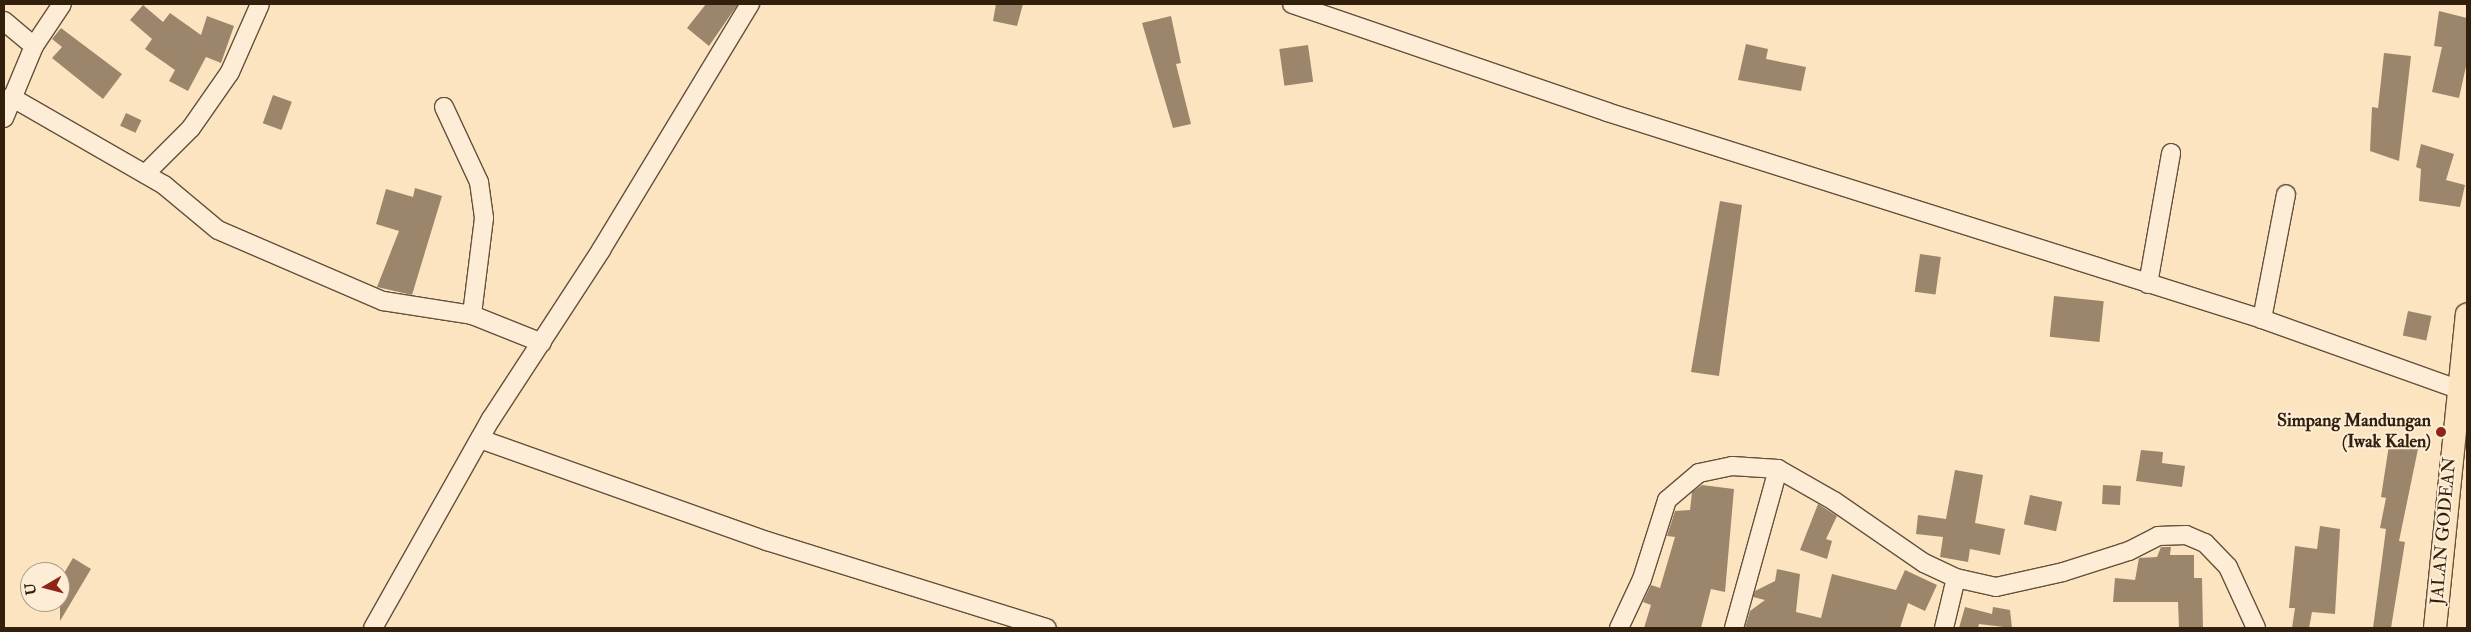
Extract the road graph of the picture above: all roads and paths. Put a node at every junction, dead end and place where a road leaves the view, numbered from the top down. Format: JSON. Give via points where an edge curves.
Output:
{"nodes":[{"id":1,"x":62,"y":4,"type":"edge"},
{"id":2,"x":260,"y":4,"type":"edge"},
{"id":3,"x":750,"y":4,"type":"edge"},
{"id":4,"x":1292,"y":4,"type":"edge"},
{"id":5,"x":4,"y":21,"type":"edge"},
{"id":6,"x":34,"y":46,"type":"junction"},
{"id":7,"x":11,"y":97,"type":"junction"},
{"id":8,"x":444,"y":107,"type":"dead end"},
{"id":9,"x":4,"y":118,"type":"edge"},
{"id":10,"x":2170,"y":153,"type":"dead end"},
{"id":11,"x":145,"y":174,"type":"junction"},
{"id":12,"x":2286,"y":194,"type":"dead end"},
{"id":13,"x":2148,"y":284,"type":"junction"},
{"id":14,"x":472,"y":315,"type":"junction"},
{"id":15,"x":2262,"y":319,"type":"junction"},
{"id":16,"x":2467,"y":322,"type":"edge"},
{"id":17,"x":542,"y":343,"type":"junction"},
{"id":18,"x":2458,"y":389,"type":"junction"},
{"id":19,"x":480,"y":438,"type":"junction"},
{"id":20,"x":1778,"y":470,"type":"junction"},
{"id":21,"x":1956,"y":578,"type":"junction"},
{"id":22,"x":373,"y":628,"type":"edge"},
{"id":23,"x":1047,"y":628,"type":"edge"},
{"id":24,"x":1619,"y":628,"type":"edge"},
{"id":25,"x":1734,"y":628,"type":"edge"},
{"id":26,"x":1944,"y":628,"type":"edge"},
{"id":27,"x":2256,"y":628,"type":"edge"},
{"id":28,"x":2435,"y":628,"type":"edge"}],
"edges":[{"from":1,"to":6,"type":"street"},
{"from":2,"to":11,"type":"street","via":[[230,72],[191,128]]},
{"from":3,"to":17,"type":"street","via":[[715,68]]},
{"from":4,"to":13,"type":"street","via":[[1607,112]]},
{"from":5,"to":6,"type":"street"},
{"from":6,"to":7,"type":"street"},
{"from":7,"to":9,"type":"street"},
{"from":7,"to":11,"type":"street"},
{"from":8,"to":14,"type":"street","via":[[479,182],[484,218]]},
{"from":10,"to":13,"type":"street"},
{"from":11,"to":14,"type":"street","via":[[218,230],[270,254],[383,301]]},
{"from":12,"to":15,"type":"street"},
{"from":13,"to":15,"type":"street"},
{"from":14,"to":17,"type":"street"},
{"from":15,"to":18,"type":"street"},
{"from":16,"to":18,"type":"main road","name":"JALAN GODEAN"},
{"from":17,"to":19,"type":"street"},
{"from":18,"to":28,"type":"main road","name":"JALAN GODEAN"},
{"from":19,"to":22,"type":"street"},
{"from":19,"to":23,"type":"street","via":[[767,541]]},
{"from":20,"to":21,"type":"street"},
{"from":20,"to":24,"type":"street","via":[[1732,466],[1698,474],[1673,492]]},
{"from":20,"to":25,"type":"street"},
{"from":21,"to":26,"type":"street"},
{"from":21,"to":27,"type":"street","via":[[1996,587],[2030,582],[2129,551],[2158,536],[2180,533],[2205,543],[2228,568]]}]}
